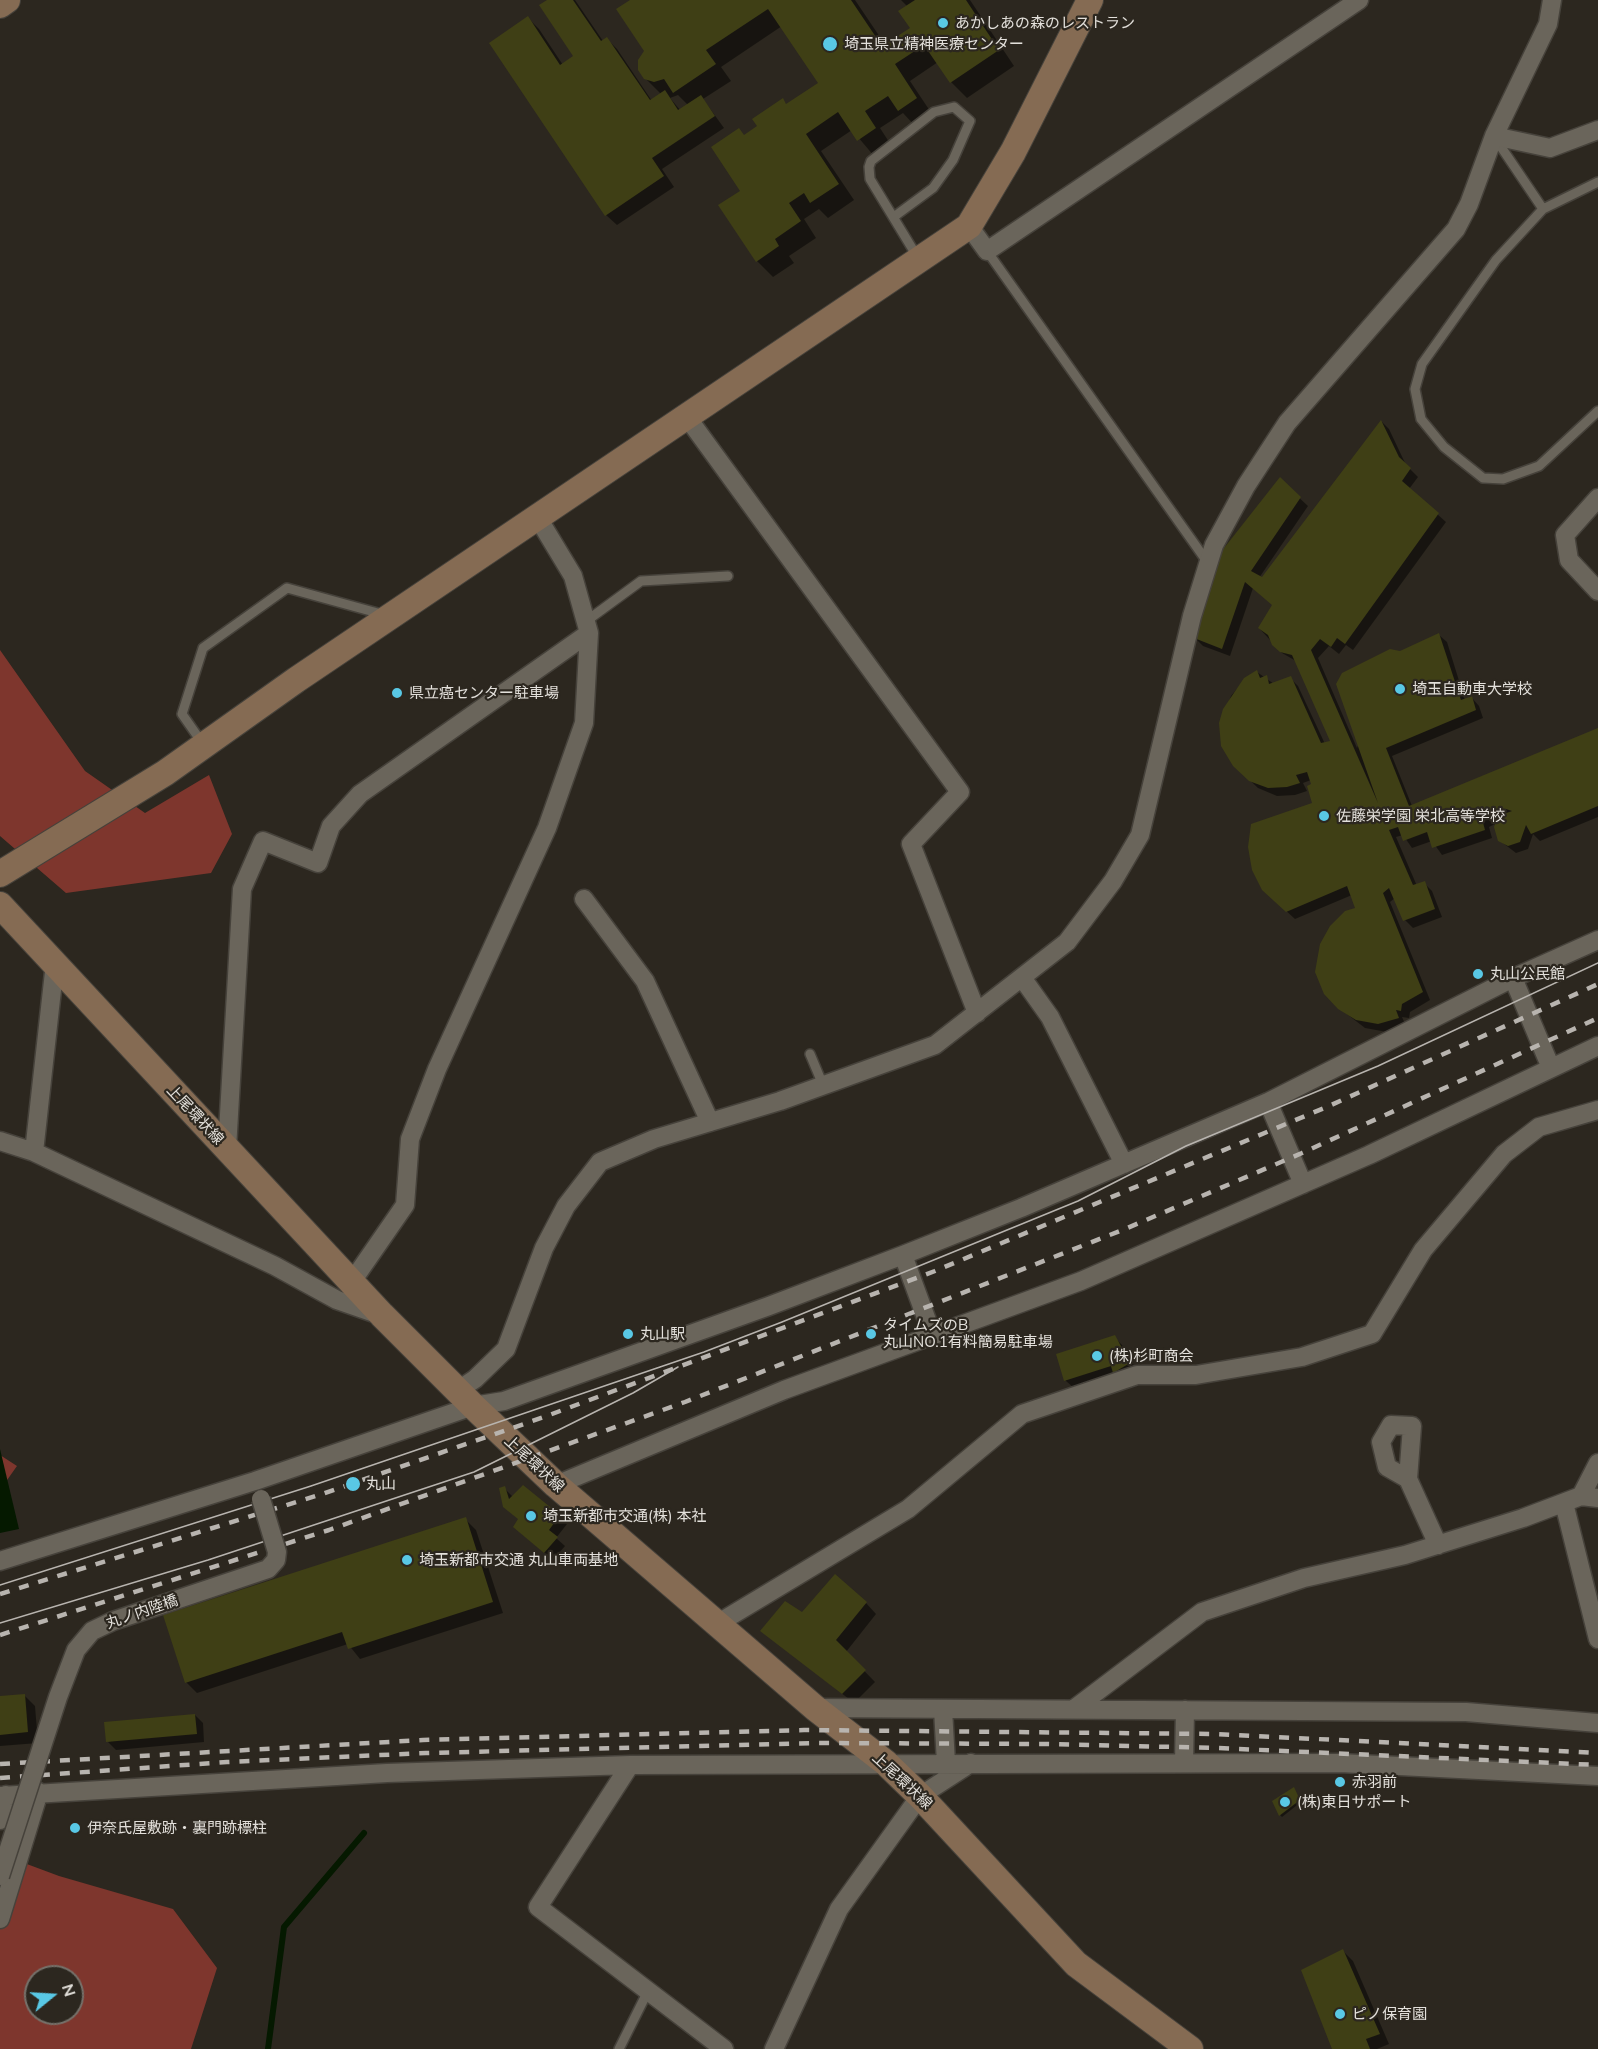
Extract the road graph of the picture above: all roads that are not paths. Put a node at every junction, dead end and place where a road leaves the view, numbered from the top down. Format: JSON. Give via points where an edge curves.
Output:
{"nodes":[{"id":1,"x":7,"y":0,"type":"edge"},
{"id":2,"x":1090,"y":0,"type":"edge"},
{"id":3,"x":1359,"y":0,"type":"edge"},
{"id":4,"x":1552,"y":0,"type":"edge"},
{"id":5,"x":0,"y":5,"type":"edge"},
{"id":6,"x":1598,"y":130,"type":"edge"},
{"id":7,"x":1494,"y":136,"type":"junction"},
{"id":8,"x":1598,"y":182,"type":"edge"},
{"id":9,"x":1543,"y":209,"type":"junction"},
{"id":10,"x":895,"y":216,"type":"junction"},
{"id":11,"x":969,"y":226,"type":"junction"},
{"id":12,"x":987,"y":251,"type":"junction"},
{"id":13,"x":919,"y":260,"type":"junction"},
{"id":14,"x":1598,"y":411,"type":"edge"},
{"id":15,"x":687,"y":417,"type":"junction"},
{"id":16,"x":1598,"y":498,"type":"edge"},
{"id":17,"x":538,"y":518,"type":"junction"},
{"id":18,"x":1208,"y":563,"type":"junction"},
{"id":19,"x":728,"y":576,"type":"dead end"},
{"id":20,"x":1598,"y":591,"type":"edge"},
{"id":21,"x":390,"y":617,"type":"junction"},
{"id":22,"x":587,"y":628,"type":"junction"},
{"id":23,"x":204,"y":746,"type":"junction"},
{"id":24,"x":0,"y":874,"type":"edge"},
{"id":25,"x":584,"y":899,"type":"dead end"},
{"id":26,"x":0,"y":905,"type":"edge"},
{"id":27,"x":1598,"y":940,"type":"edge"},
{"id":28,"x":55,"y":963,"type":"junction"},
{"id":29,"x":1513,"y":978,"type":"junction"},
{"id":30,"x":1023,"y":979,"type":"junction"},
{"id":31,"x":978,"y":1013,"type":"junction"},
{"id":32,"x":1598,"y":1046,"type":"edge"},
{"id":33,"x":810,"y":1054,"type":"dead end"},
{"id":34,"x":1551,"y":1068,"type":"junction"},
{"id":35,"x":823,"y":1085,"type":"junction"},
{"id":36,"x":1268,"y":1102,"type":"junction"},
{"id":37,"x":1598,"y":1110,"type":"edge"},
{"id":38,"x":710,"y":1122,"type":"junction"},
{"id":39,"x":0,"y":1141,"type":"edge"},
{"id":40,"x":227,"y":1149,"type":"junction"},
{"id":41,"x":34,"y":1152,"type":"junction"},
{"id":42,"x":1124,"y":1164,"type":"junction"},
{"id":43,"x":1303,"y":1184,"type":"junction"},
{"id":44,"x":903,"y":1255,"type":"junction"},
{"id":45,"x":351,"y":1283,"type":"junction"},
{"id":46,"x":382,"y":1316,"type":"junction"},
{"id":47,"x":932,"y":1334,"type":"junction"},
{"id":48,"x":465,"y":1399,"type":"junction"},
{"id":49,"x":1598,"y":1463,"type":"edge"},
{"id":50,"x":1408,"y":1479,"type":"dead end"},
{"id":51,"x":255,"y":1480,"type":"junction"},
{"id":52,"x":555,"y":1485,"type":"junction"},
{"id":53,"x":1581,"y":1499,"type":"edge"},
{"id":54,"x":1438,"y":1545,"type":"junction"},
{"id":55,"x":0,"y":1561,"type":"edge"},
{"id":56,"x":717,"y":1624,"type":"junction"},
{"id":57,"x":1598,"y":1639,"type":"edge"},
{"id":58,"x":815,"y":1708,"type":"junction"},
{"id":59,"x":944,"y":1708,"type":"junction"},
{"id":60,"x":1074,"y":1709,"type":"junction"},
{"id":61,"x":1185,"y":1710,"type":"junction"},
{"id":62,"x":1598,"y":1723,"type":"edge"},
{"id":63,"x":886,"y":1763,"type":"junction"},
{"id":64,"x":946,"y":1763,"type":"junction"},
{"id":65,"x":971,"y":1763,"type":"junction"},
{"id":66,"x":1184,"y":1763,"type":"junction"},
{"id":67,"x":630,"y":1765,"type":"junction"},
{"id":68,"x":1598,"y":1776,"type":"edge"},
{"id":69,"x":39,"y":1792,"type":"junction"},
{"id":70,"x":3,"y":1796,"type":"edge"},
{"id":71,"x":920,"y":1796,"type":"junction"},
{"id":72,"x":0,"y":1820,"type":"edge"},
{"id":73,"x":0,"y":1876,"type":"edge"},
{"id":74,"x":0,"y":1919,"type":"edge"},
{"id":75,"x":648,"y":1991,"type":"junction"},
{"id":76,"x":620,"y":2049,"type":"edge"},
{"id":77,"x":724,"y":2049,"type":"edge"},
{"id":78,"x":774,"y":2049,"type":"edge"},
{"id":79,"x":1190,"y":2049,"type":"edge"}],
"edges":[{"from":1,"to":5,"type":"main road"},
{"from":2,"to":11,"type":"main road","via":[[1013,152]]},
{"from":3,"to":12,"type":"street"},
{"from":4,"to":7,"type":"street","via":[[1548,24]]},
{"from":6,"to":7,"type":"street","via":[[1550,148]]},
{"from":7,"to":9,"type":"lane"},
{"from":7,"to":18,"type":"street","via":[[1456,229],[1287,423],[1246,486]]},
{"from":8,"to":9,"type":"lane"},
{"from":9,"to":14,"type":"lane","via":[[1496,260],[1422,364],[1414,389],[1421,419],[1444,447],[1483,478],[1503,479],[1539,466]]},
{"from":10,"to":10,"type":"lane","via":[[870,179],[871,161],[934,112],[954,107],[970,121],[953,160],[933,188]]},
{"from":10,"to":13,"type":"lane"},
{"from":11,"to":12,"type":"street"},
{"from":11,"to":13,"type":"main road"},
{"from":12,"to":18,"type":"lane"},
{"from":13,"to":15,"type":"main road"},
{"from":15,"to":17,"type":"main road"},
{"from":15,"to":31,"type":"street","via":[[960,792],[911,844]]},
{"from":16,"to":20,"type":"street","via":[[1565,535],[1569,560]]},
{"from":17,"to":21,"type":"main road"},
{"from":17,"to":22,"type":"street","via":[[573,576]]},
{"from":18,"to":30,"type":"street","via":[[1191,616],[1140,835],[1113,881],[1067,942]]},
{"from":19,"to":22,"type":"lane","via":[[641,582]]},
{"from":21,"to":23,"type":"main road"},
{"from":21,"to":23,"type":"lane","via":[[287,588],[203,648],[182,714]]},
{"from":22,"to":40,"type":"street","via":[[360,794],[331,826],[318,863],[263,841],[242,889]]},
{"from":22,"to":45,"type":"street","via":[[584,723],[547,828],[437,1069],[410,1139],[405,1205]]},
{"from":23,"to":24,"type":"main road"},
{"from":25,"to":38,"type":"street","via":[[645,981]]},
{"from":26,"to":28,"type":"main road","name":"上尾環状線"},
{"from":27,"to":29,"type":"street"},
{"from":28,"to":40,"type":"main road","name":"上尾環状線"},
{"from":28,"to":41,"type":"street"},
{"from":29,"to":34,"type":"street"},
{"from":29,"to":36,"type":"street"},
{"from":30,"to":31,"type":"street"},
{"from":30,"to":42,"type":"street","via":[[1050,1017]]},
{"from":31,"to":35,"type":"street","via":[[935,1045]]},
{"from":32,"to":34,"type":"street"},
{"from":33,"to":35,"type":"lane"},
{"from":34,"to":43,"type":"street"},
{"from":35,"to":38,"type":"street"},
{"from":36,"to":42,"type":"street"},
{"from":36,"to":43,"type":"street"},
{"from":37,"to":56,"type":"street","via":[[1539,1127],[1504,1154],[1423,1250],[1372,1334],[1302,1357],[1196,1376],[1137,1375],[1022,1414],[908,1509]]},
{"from":38,"to":48,"type":"street","via":[[654,1139],[600,1162],[566,1206],[544,1248],[506,1349],[475,1379]]},
{"from":39,"to":41,"type":"street"},
{"from":40,"to":45,"type":"main road","name":"上尾環状線"},
{"from":41,"to":46,"type":"street","via":[[337,1300]]},
{"from":42,"to":44,"type":"street"},
{"from":43,"to":47,"type":"street","via":[[1042,1296]]},
{"from":44,"to":47,"type":"street"},
{"from":44,"to":48,"type":"street","via":[[504,1401]]},
{"from":45,"to":46,"type":"main road","name":"上尾環状線"},
{"from":46,"to":48,"type":"main road","name":"上尾環状線"},
{"from":47,"to":52,"type":"street","via":[[784,1390]]},
{"from":48,"to":51,"type":"street"},
{"from":48,"to":52,"type":"main road","name":"上尾環状線"},
{"from":49,"to":53,"type":"street"},
{"from":50,"to":54,"type":"street"},
{"from":51,"to":55,"type":"street"},
{"from":51,"to":73,"type":"street","name":"丸ノ内陸橋","bridge":true,"via":[[276,1560],[268,1569],[92,1631],[76,1650],[58,1696]]},
{"from":52,"to":56,"type":"main road","name":"上尾環状線"},
{"from":53,"to":54,"type":"street"},
{"from":53,"to":57,"type":"street"},
{"from":54,"to":60,"type":"street","via":[[1304,1578],[1202,1612]]},
{"from":56,"to":58,"type":"main road","name":"上尾環状線"},
{"from":58,"to":59,"type":"street"},
{"from":58,"to":63,"type":"main road","name":"上尾環状線"},
{"from":59,"to":60,"type":"street"},
{"from":59,"to":64,"type":"street"},
{"from":60,"to":61,"type":"street"},
{"from":61,"to":62,"type":"street","via":[[1466,1712]]},
{"from":61,"to":66,"type":"street"},
{"from":63,"to":64,"type":"street"},
{"from":63,"to":67,"type":"street"},
{"from":63,"to":71,"type":"main road","name":"上尾環状線"},
{"from":64,"to":65,"type":"street"},
{"from":65,"to":66,"type":"street"},
{"from":65,"to":71,"type":"street"},
{"from":66,"to":68,"type":"street","via":[[1340,1763]]},
{"from":67,"to":69,"type":"street","via":[[387,1773]]},
{"from":67,"to":75,"type":"street","via":[[538,1907]]},
{"from":69,"to":70,"type":"street"},
{"from":69,"to":74,"type":"street"},
{"from":70,"to":72,"type":"street"},
{"from":71,"to":78,"type":"street","via":[[839,1909]]},
{"from":71,"to":79,"type":"main road","name":"上尾環状線","via":[[1076,1964]]},
{"from":75,"to":76,"type":"lane"},
{"from":75,"to":77,"type":"street"}]}
